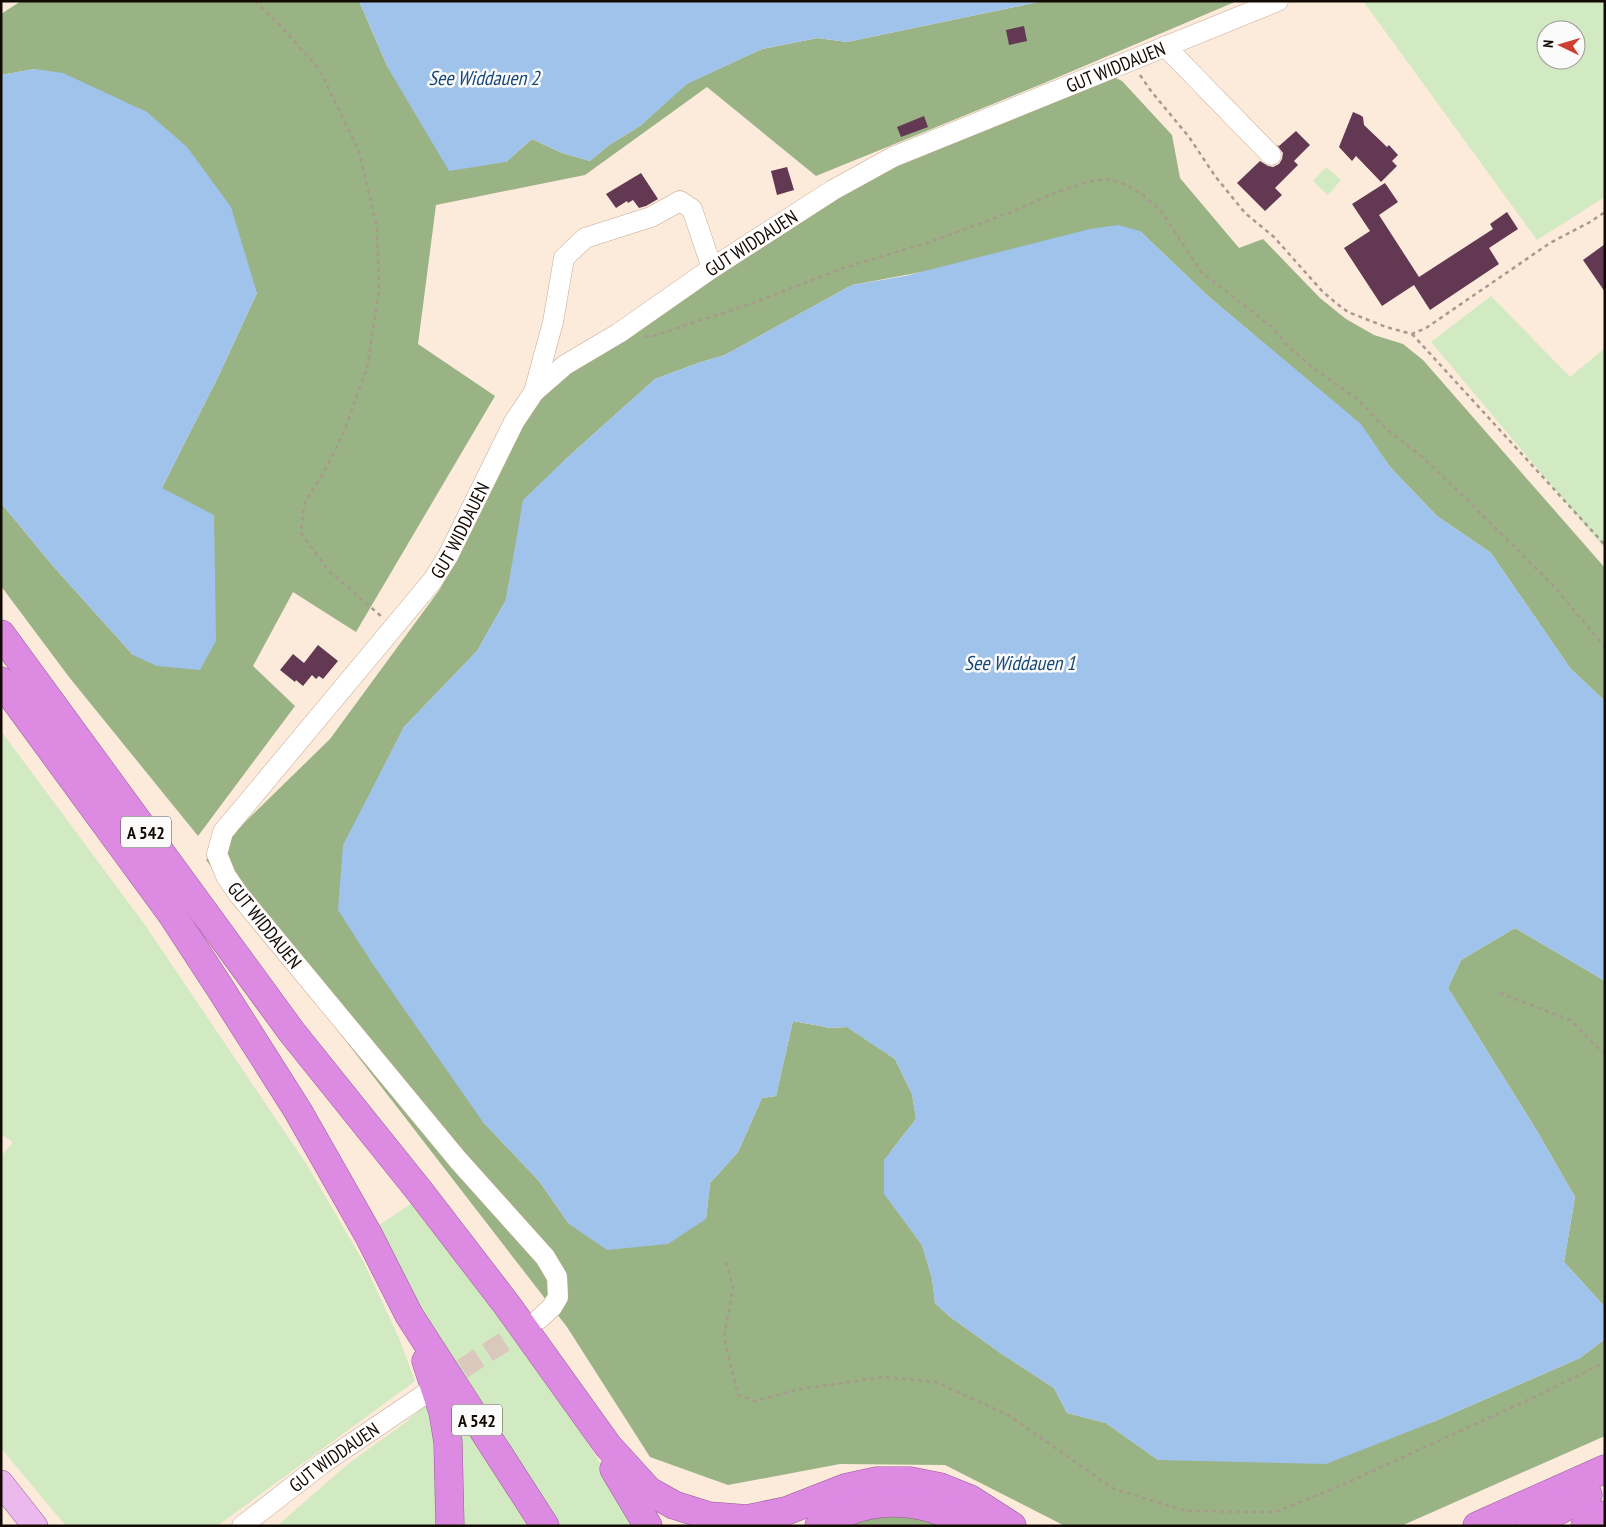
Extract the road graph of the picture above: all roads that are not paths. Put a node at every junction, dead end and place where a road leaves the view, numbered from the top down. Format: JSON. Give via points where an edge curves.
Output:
{"nodes":[{"id":1,"x":1278,"y":1,"type":"edge"},
{"id":2,"x":1165,"y":46,"type":"junction"},
{"id":3,"x":1270,"y":155,"type":"dead end"},
{"id":4,"x":712,"y":268,"type":"junction"},
{"id":5,"x":534,"y":392,"type":"junction"},
{"id":6,"x":1,"y":634,"type":"edge"},
{"id":7,"x":1,"y":681,"type":"edge"},
{"id":8,"x":410,"y":1315,"type":"junction"},
{"id":9,"x":538,"y":1319,"type":"tunnel mouth"},
{"id":10,"x":559,"y":1380,"type":"junction"},
{"id":11,"x":428,"y":1392,"type":"tunnel mouth"},
{"id":12,"x":1605,"y":1469,"type":"edge"},
{"id":13,"x":1,"y":1483,"type":"edge"},
{"id":14,"x":1605,"y":1486,"type":"edge"},
{"id":15,"x":1605,"y":1515,"type":"edge"},
{"id":16,"x":35,"y":1526,"type":"edge"},
{"id":17,"x":242,"y":1526,"type":"edge"},
{"id":18,"x":450,"y":1526,"type":"edge"},
{"id":19,"x":545,"y":1526,"type":"edge"},
{"id":20,"x":648,"y":1526,"type":"edge"},
{"id":21,"x":819,"y":1526,"type":"edge"},
{"id":22,"x":972,"y":1526,"type":"edge"},
{"id":23,"x":1012,"y":1526,"type":"edge"},
{"id":24,"x":1477,"y":1526,"type":"edge"},
{"id":25,"x":1530,"y":1526,"type":"edge"},
{"id":26,"x":1585,"y":1526,"type":"edge"}],
"edges":[{"from":1,"to":2,"type":"lane","name":"GUT WIDDAUEN"},
{"from":2,"to":3,"type":"lane"},
{"from":2,"to":4,"type":"lane","name":"GUT WIDDAUEN","via":[[893,157],[833,190]]},
{"from":4,"to":5,"type":"lane","name":"GUT WIDDAUEN","via":[[619,333],[565,365]]},
{"from":4,"to":5,"type":"lane","via":[[692,209],[680,201],[651,218],[585,238],[564,258],[553,322]]},
{"from":5,"to":9,"type":"lane","name":"GUT WIDDAUEN","via":[[514,422],[433,580],[223,832],[217,854],[239,895],[458,1160],[545,1257],[556,1277],[558,1297]]},
{"from":6,"to":10,"type":"highway","number":"A 542","via":[[291,1031],[422,1192]]},
{"from":7,"to":8,"type":"highway","number":"A 542","via":[[173,916],[220,988],[298,1111]]},
{"from":8,"to":18,"type":"highway","via":[[443,1412],[448,1442]]},
{"from":8,"to":19,"type":"highway","number":"A 542"},
{"from":10,"to":20,"type":"highway","number":"A 542"},
{"from":10,"to":23,"type":"highway","via":[[608,1446],[649,1490],[674,1505],[708,1516],[747,1519],[786,1510],[845,1488],[877,1481],[910,1481],[940,1487],[970,1499]]},
{"from":11,"to":17,"type":"lane","name":"GUT WIDDAUEN","via":[[323,1463]]},
{"from":12,"to":24,"type":"highway"},
{"from":13,"to":16,"type":"main road"},
{"from":14,"to":25,"type":"highway"},
{"from":15,"to":26,"type":"highway"},
{"from":21,"to":22,"type":"highway","via":[[834,1516],[857,1508],[897,1502],[933,1508]]}]}
